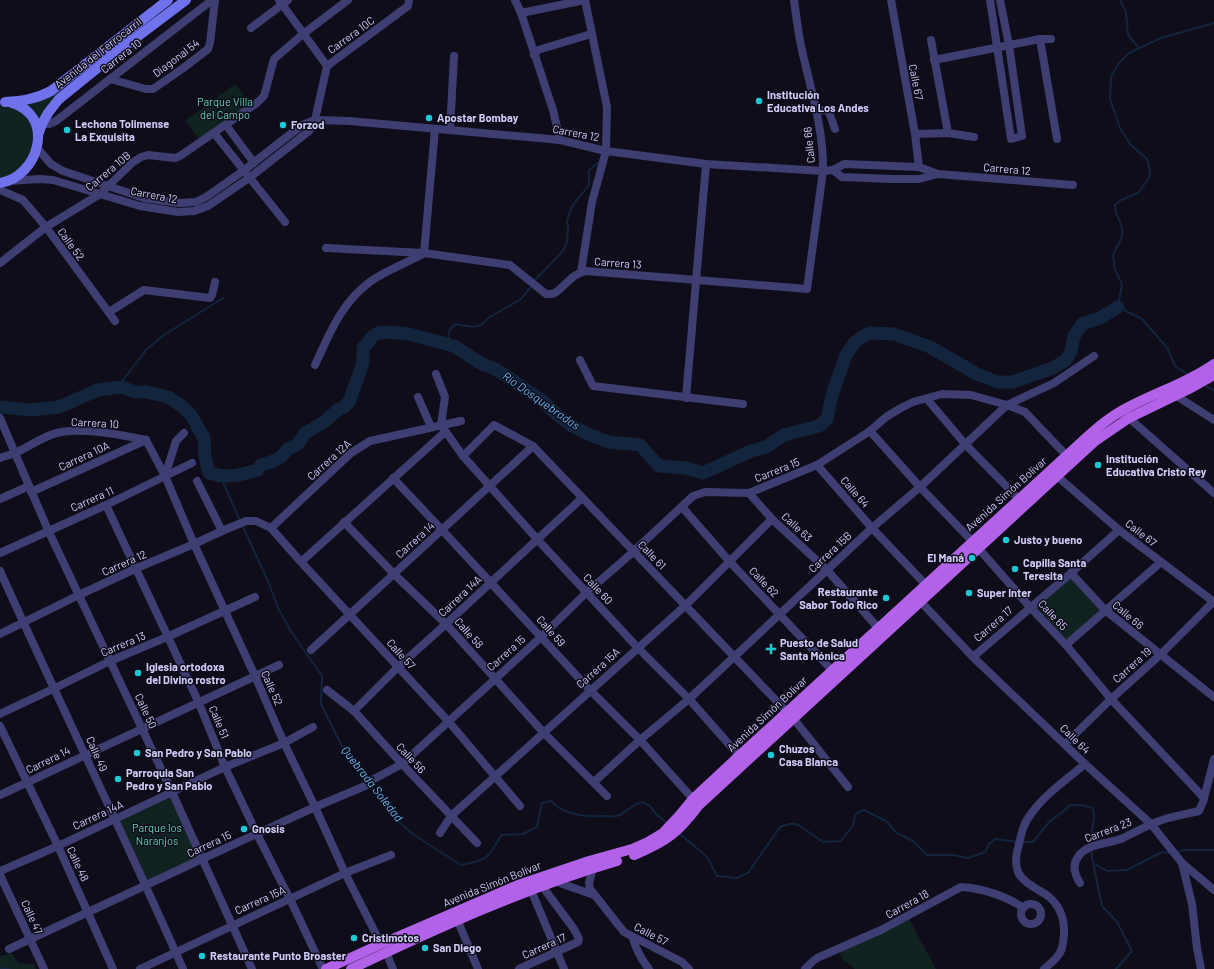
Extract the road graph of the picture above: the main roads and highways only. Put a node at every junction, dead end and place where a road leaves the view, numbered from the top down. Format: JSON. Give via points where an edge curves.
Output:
{"nodes":[{"id":1,"x":168,"y":0,"type":"edge"},
{"id":2,"x":186,"y":0,"type":"edge"},
{"id":3,"x":3,"y":102,"type":"edge"},
{"id":4,"x":38,"y":135,"type":"junction"},
{"id":5,"x":4,"y":182,"type":"edge"},
{"id":6,"x":1214,"y":364,"type":"edge"},
{"id":7,"x":1208,"y":376,"type":"edge"},
{"id":8,"x":1189,"y":385,"type":"junction"},
{"id":9,"x":975,"y":545,"type":"junction"},
{"id":10,"x":790,"y":715,"type":"junction"},
{"id":11,"x":743,"y":759,"type":"junction"},
{"id":12,"x":682,"y":820,"type":"junction"},
{"id":13,"x":665,"y":836,"type":"junction"},
{"id":14,"x":383,"y":948,"type":"junction"},
{"id":15,"x":326,"y":969,"type":"edge"},
{"id":16,"x":351,"y":969,"type":"edge"}],
"edges":[{"from":1,"to":3,"type":"main road","name":"Avenida del Ferrocarril","via":[[51,91],[25,101]]},
{"from":2,"to":4,"type":"main road","name":"Avenida del Ferrocarril","via":[[68,91],[53,105]]},
{"from":3,"to":4,"type":"main road","via":[[17,104],[28,111],[37,125]]},
{"from":4,"to":5,"type":"main road","via":[[37,148],[26,168]]},
{"from":6,"to":7,"type":"main road","name":"Avenida Simón Bolívar"},
{"from":7,"to":8,"type":"main road","name":"Avenida Simón Bolívar"},
{"from":8,"to":9,"type":"main road","name":"Avenida Simón Bolívar","via":[[1175,396],[1129,418],[1094,442]]},
{"from":8,"to":9,"type":"main road","name":"Avenida Simón Bolívar","via":[[1145,398],[1106,421],[1019,499]]},
{"from":9,"to":10,"type":"main road","name":"Avenida Simón Bolívar","via":[[921,602]]},
{"from":9,"to":10,"type":"main road","name":"Avenida Simón Bolívar","via":[[926,585],[832,670]]},
{"from":10,"to":11,"type":"main road","name":"Avenida Simón Bolívar"},
{"from":11,"to":12,"type":"main road","name":"Avenida Simón Bolívar"},
{"from":11,"to":12,"type":"main road","name":"Avenida Simón Bolívar","via":[[693,800]]},
{"from":12,"to":13,"type":"main road","name":"Avenida Simón Bolívar"},
{"from":13,"to":14,"type":"main road","name":"Avenida Simón Bolívar","via":[[518,885]]},
{"from":13,"to":14,"type":"main road","name":"Avenida Simón Bolívar","via":[[634,855],[554,881]]},
{"from":14,"to":15,"type":"main road","name":"Avenida Simón Bolívar"},
{"from":14,"to":16,"type":"main road","name":"Avenida Simón Bolívar"}]}
